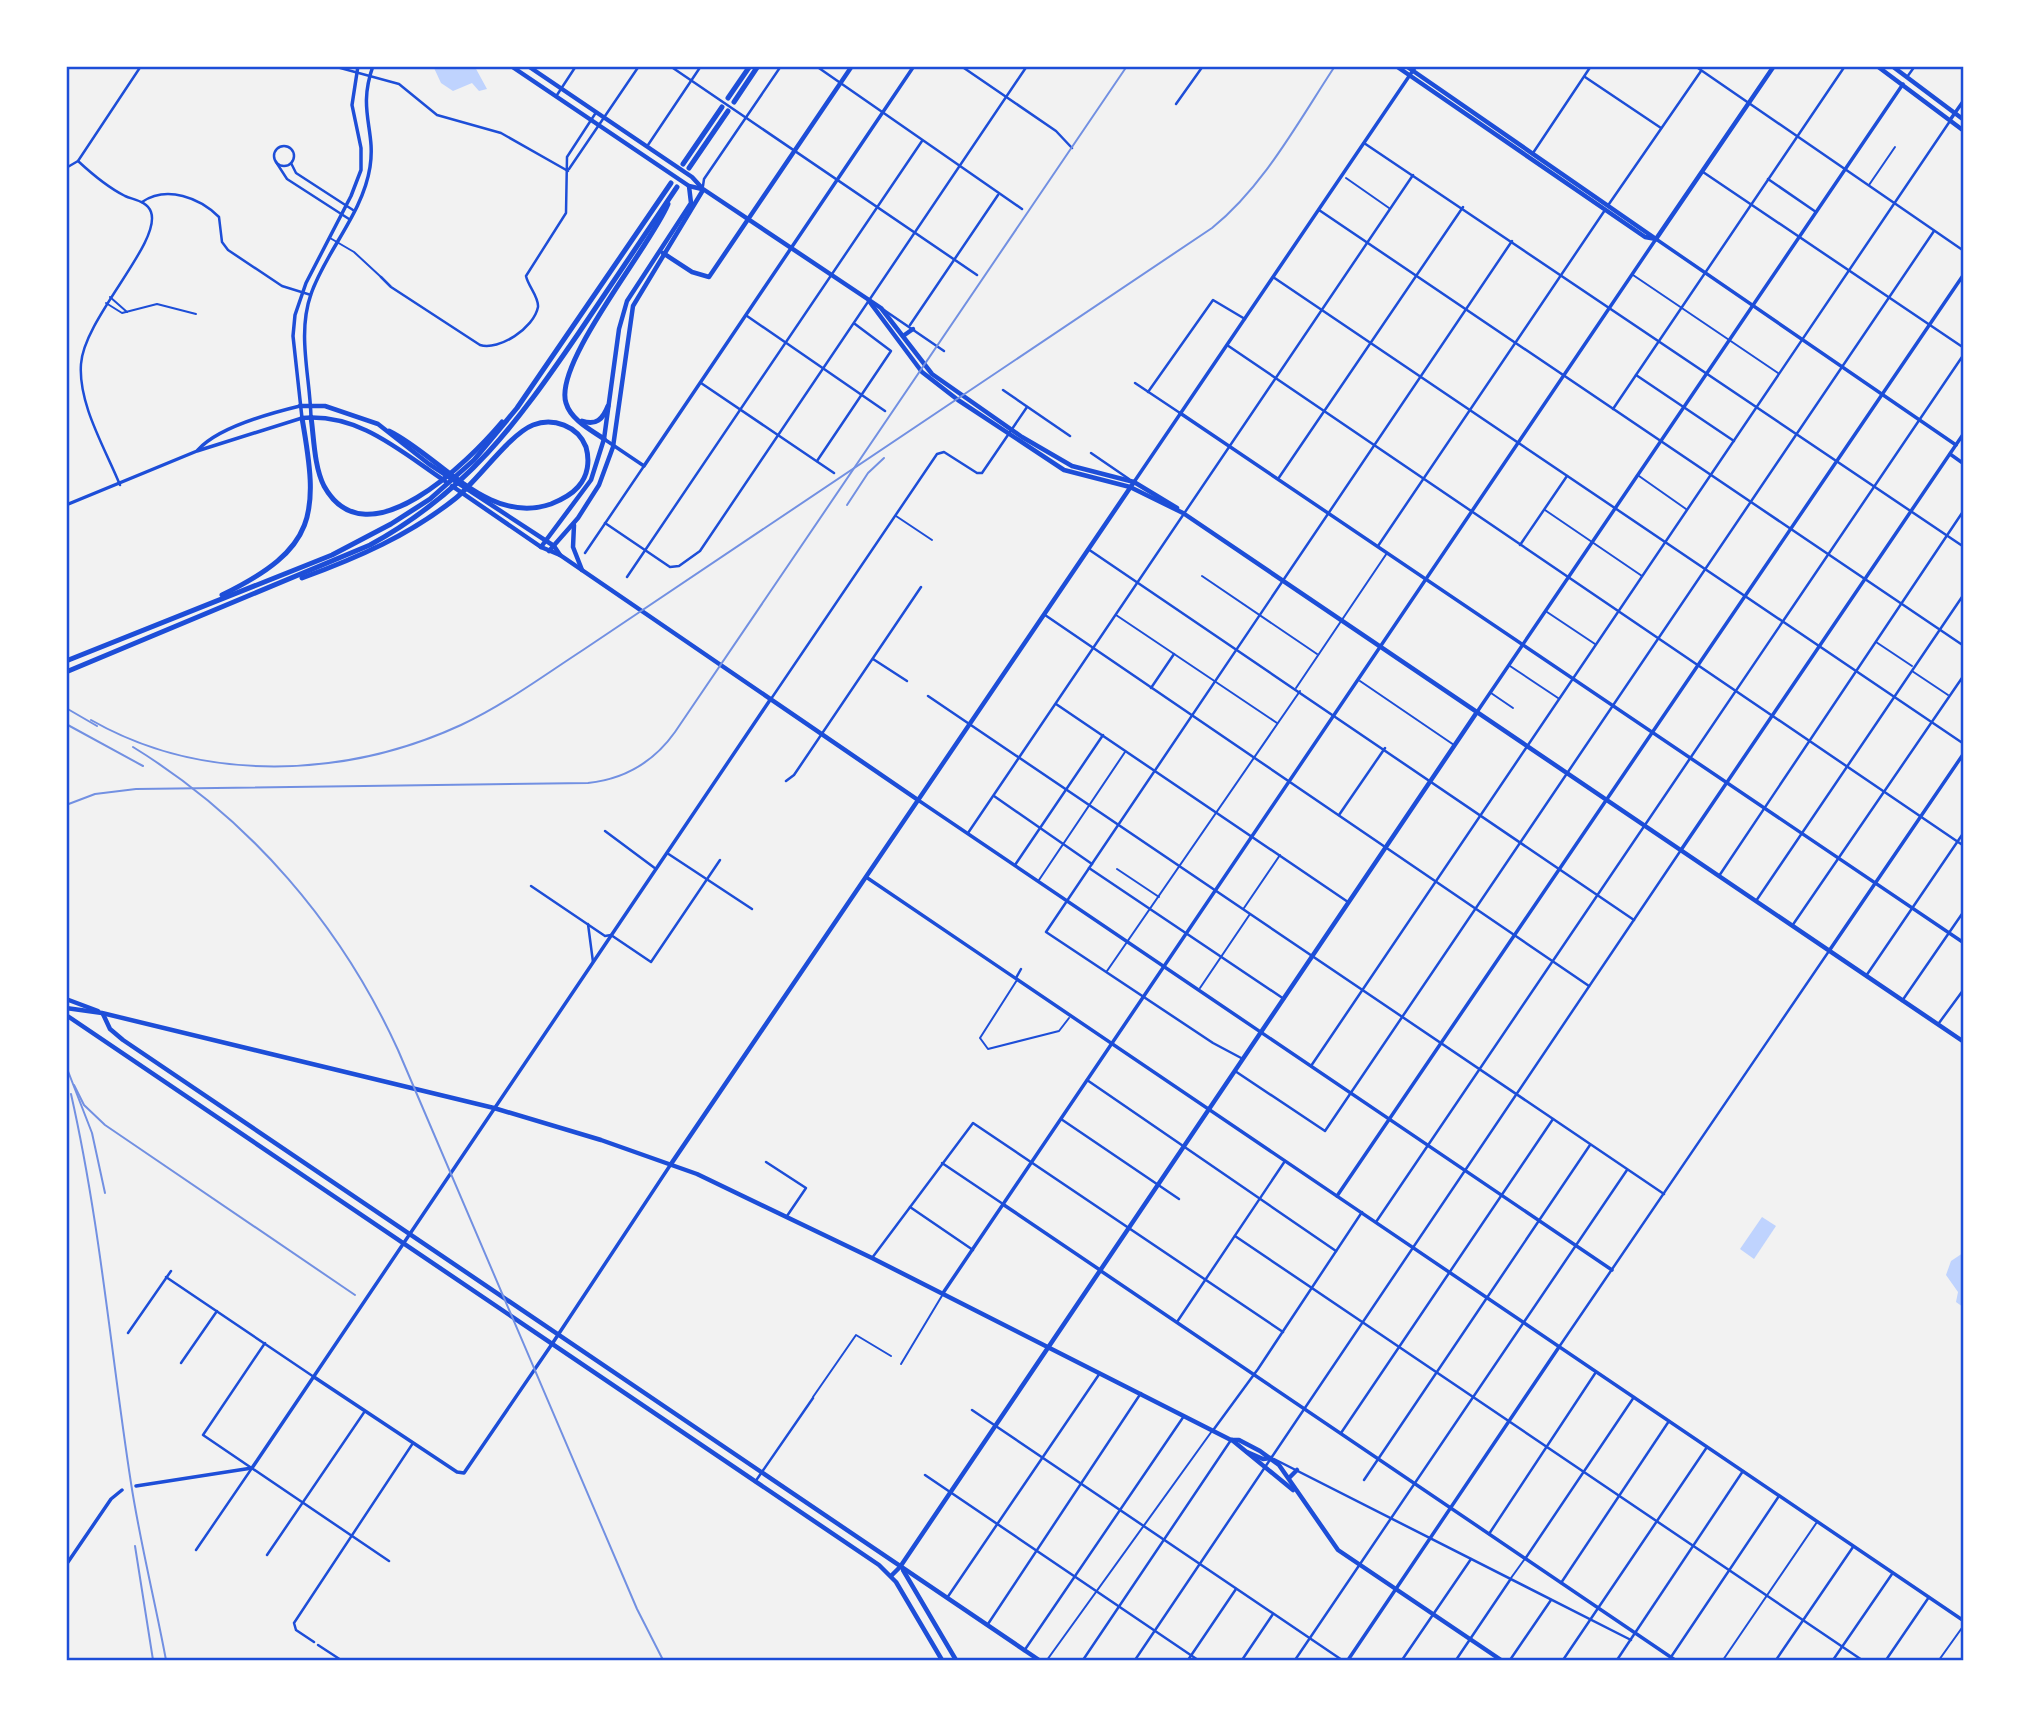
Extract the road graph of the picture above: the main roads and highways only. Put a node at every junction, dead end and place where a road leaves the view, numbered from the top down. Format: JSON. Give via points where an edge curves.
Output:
{"nodes":[{"id":1,"x":511,"y":66,"type":"edge"},
{"id":2,"x":528,"y":66,"type":"edge"},
{"id":3,"x":750,"y":66,"type":"edge"},
{"id":4,"x":758,"y":66,"type":"edge"},
{"id":5,"x":852,"y":66,"type":"edge"},
{"id":6,"x":1397,"y":66,"type":"edge"},
{"id":7,"x":1406,"y":66,"type":"edge"},
{"id":8,"x":1774,"y":66,"type":"edge"},
{"id":9,"x":1877,"y":66,"type":"edge"},
{"id":10,"x":1892,"y":66,"type":"edge"},
{"id":11,"x":1448,"y":99,"type":"junction"},
{"id":12,"x":723,"y":106,"type":"road end"},
{"id":13,"x":1964,"y":120,"type":"edge"},
{"id":14,"x":1964,"y":131,"type":"edge"},
{"id":15,"x":686,"y":167,"type":"dead end"},
{"id":16,"x":688,"y":185,"type":"junction"},
{"id":17,"x":673,"y":187,"type":"junction"},
{"id":18,"x":703,"y":189,"type":"junction"},
{"id":19,"x":1607,"y":207,"type":"junction"},
{"id":20,"x":748,"y":220,"type":"junction"},
{"id":21,"x":661,"y":252,"type":"junction"},
{"id":22,"x":870,"y":301,"type":"junction"},
{"id":23,"x":911,"y":328,"type":"road end"},
{"id":24,"x":903,"y":336,"type":"junction"},
{"id":25,"x":300,"y":406,"type":"road end"},
{"id":26,"x":608,"y":406,"type":"junction"},
{"id":27,"x":311,"y":417,"type":"junction"},
{"id":28,"x":302,"y":418,"type":"joint"},
{"id":29,"x":578,"y":420,"type":"junction"},
{"id":30,"x":388,"y":431,"type":"junction"},
{"id":31,"x":604,"y":439,"type":"junction"},
{"id":32,"x":467,"y":464,"type":"junction"},
{"id":33,"x":1132,"y":484,"type":"junction"},
{"id":34,"x":577,"y":519,"type":"junction"},
{"id":35,"x":546,"y":540,"type":"junction"},
{"id":36,"x":554,"y":546,"type":"junction"},
{"id":37,"x":541,"y":547,"type":"junction"},
{"id":38,"x":549,"y":551,"type":"junction"},
{"id":39,"x":560,"y":555,"type":"junction"},
{"id":40,"x":583,"y":571,"type":"junction"},
{"id":41,"x":240,"y":601,"type":"junction"},
{"id":42,"x":211,"y":602,"type":"junction"},
{"id":43,"x":66,"y":661,"type":"edge"},
{"id":44,"x":66,"y":672,"type":"edge"},
{"id":45,"x":1477,"y":712,"type":"junction"},
{"id":46,"x":918,"y":800,"type":"junction"},
{"id":47,"x":66,"y":999,"type":"edge"},
{"id":48,"x":66,"y":1008,"type":"edge"},
{"id":49,"x":102,"y":1013,"type":"junction"},
{"id":50,"x":66,"y":1016,"type":"edge"},
{"id":51,"x":1964,"y":1042,"type":"edge"},
{"id":52,"x":671,"y":1164,"type":"junction"},
{"id":53,"x":1049,"y":1346,"type":"junction"},
{"id":54,"x":1231,"y":1440,"type":"junction"},
{"id":55,"x":1246,"y":1452,"type":"junction"},
{"id":56,"x":1271,"y":1458,"type":"junction"},
{"id":57,"x":1297,"y":1470,"type":"road end"},
{"id":58,"x":1289,"y":1478,"type":"junction"},
{"id":59,"x":1297,"y":1494,"type":"junction"},
{"id":60,"x":900,"y":1567,"type":"junction"},
{"id":61,"x":891,"y":1576,"type":"junction"},
{"id":62,"x":942,"y":1661,"type":"edge"},
{"id":63,"x":956,"y":1661,"type":"edge"},
{"id":64,"x":1038,"y":1661,"type":"edge"},
{"id":65,"x":1501,"y":1661,"type":"edge"}],
"edges":[{"from":1,"to":16,"type":"main road"},
{"from":2,"to":18,"type":"main road"},
{"from":3,"to":4,"type":"highway","via":[[731,100]]},
{"from":5,"to":20,"type":"main road"},
{"from":6,"to":11,"type":"main road"},
{"from":7,"to":11,"type":"main road"},
{"from":8,"to":19,"type":"main road","via":[[1656,239]]},
{"from":9,"to":14,"type":"main road"},
{"from":10,"to":13,"type":"main road"},
{"from":11,"to":19,"type":"main road"},
{"from":11,"to":19,"type":"main road"},
{"from":12,"to":15,"type":"highway"},
{"from":16,"to":18,"type":"main road"},
{"from":16,"to":21,"type":"main road","via":[[691,202]]},
{"from":17,"to":29,"type":"highway","via":[[666,210],[597,319],[567,381],[565,400]]},
{"from":17,"to":32,"type":"highway","via":[[513,414]]},
{"from":17,"to":41,"type":"highway","via":[[521,416],[475,469],[411,521]]},
{"from":18,"to":20,"type":"main road"},
{"from":18,"to":21,"type":"main road"},
{"from":20,"to":21,"type":"main road","via":[[705,278]]},
{"from":20,"to":22,"type":"main road"},
{"from":21,"to":26,"type":"main road","via":[[634,288],[622,316]]},
{"from":21,"to":34,"type":"main road","via":[[629,320],[613,447],[599,485]]},
{"from":22,"to":24,"type":"main road"},
{"from":22,"to":33,"type":"main road","via":[[914,362],[944,391],[1064,470]]},
{"from":23,"to":24,"type":"main road"},
{"from":24,"to":33,"type":"main road","via":[[941,382],[1038,447],[1072,466]]},
{"from":25,"to":30,"type":"main road","via":[[352,413]]},
{"from":26,"to":29,"type":"highway","via":[[596,422]]},
{"from":26,"to":31,"type":"main road"},
{"from":27,"to":28,"type":"main road"},
{"from":27,"to":32,"type":"highway","via":[[324,485],[348,508],[364,513],[388,512]]},
{"from":27,"to":37,"type":"main road","via":[[348,421],[367,429]]},
{"from":28,"to":42,"type":"highway","via":[[313,496],[302,532],[272,565]]},
{"from":29,"to":31,"type":"highway"},
{"from":30,"to":35,"type":"main road","via":[[429,464]]},
{"from":30,"to":41,"type":"highway","via":[[485,496],[503,505],[523,509],[545,506],[570,495],[583,480],[587,454],[579,436],[566,426],[541,422],[522,432],[481,475],[448,504],[383,545]]},
{"from":31,"to":35,"type":"main road","via":[[591,480]]},
{"from":32,"to":42,"type":"highway","via":[[435,494],[351,546]]},
{"from":33,"to":45,"type":"main road","via":[[1157,493]]},
{"from":33,"to":46,"type":"main road"},
{"from":34,"to":36,"type":"main road"},
{"from":34,"to":40,"type":"main road","via":[[572,540]]},
{"from":35,"to":36,"type":"main road"},
{"from":35,"to":37,"type":"main road"},
{"from":36,"to":38,"type":"main road"},
{"from":36,"to":39,"type":"main road"},
{"from":37,"to":38,"type":"main road"},
{"from":38,"to":39,"type":"main road"},
{"from":39,"to":40,"type":"main road"},
{"from":40,"to":46,"type":"main road"},
{"from":41,"to":44,"type":"highway"},
{"from":42,"to":43,"type":"highway"},
{"from":45,"to":51,"type":"main road"},
{"from":45,"to":53,"type":"main road"},
{"from":46,"to":52,"type":"main road"},
{"from":47,"to":49,"type":"main road"},
{"from":48,"to":49,"type":"main road"},
{"from":49,"to":52,"type":"main road","via":[[494,1108]]},
{"from":49,"to":60,"type":"main road","via":[[122,1040]]},
{"from":50,"to":61,"type":"main road"},
{"from":52,"to":53,"type":"main road"},
{"from":53,"to":54,"type":"main road"},
{"from":53,"to":60,"type":"main road"},
{"from":54,"to":55,"type":"main road"},
{"from":54,"to":56,"type":"main road"},
{"from":55,"to":56,"type":"main road"},
{"from":55,"to":59,"type":"main road"},
{"from":56,"to":58,"type":"main road"},
{"from":57,"to":58,"type":"main road"},
{"from":58,"to":59,"type":"main road"},
{"from":59,"to":65,"type":"main road","via":[[1333,1545]]},
{"from":60,"to":61,"type":"main road"},
{"from":60,"to":63,"type":"main road"},
{"from":60,"to":64,"type":"main road"},
{"from":61,"to":62,"type":"main road"}]}
